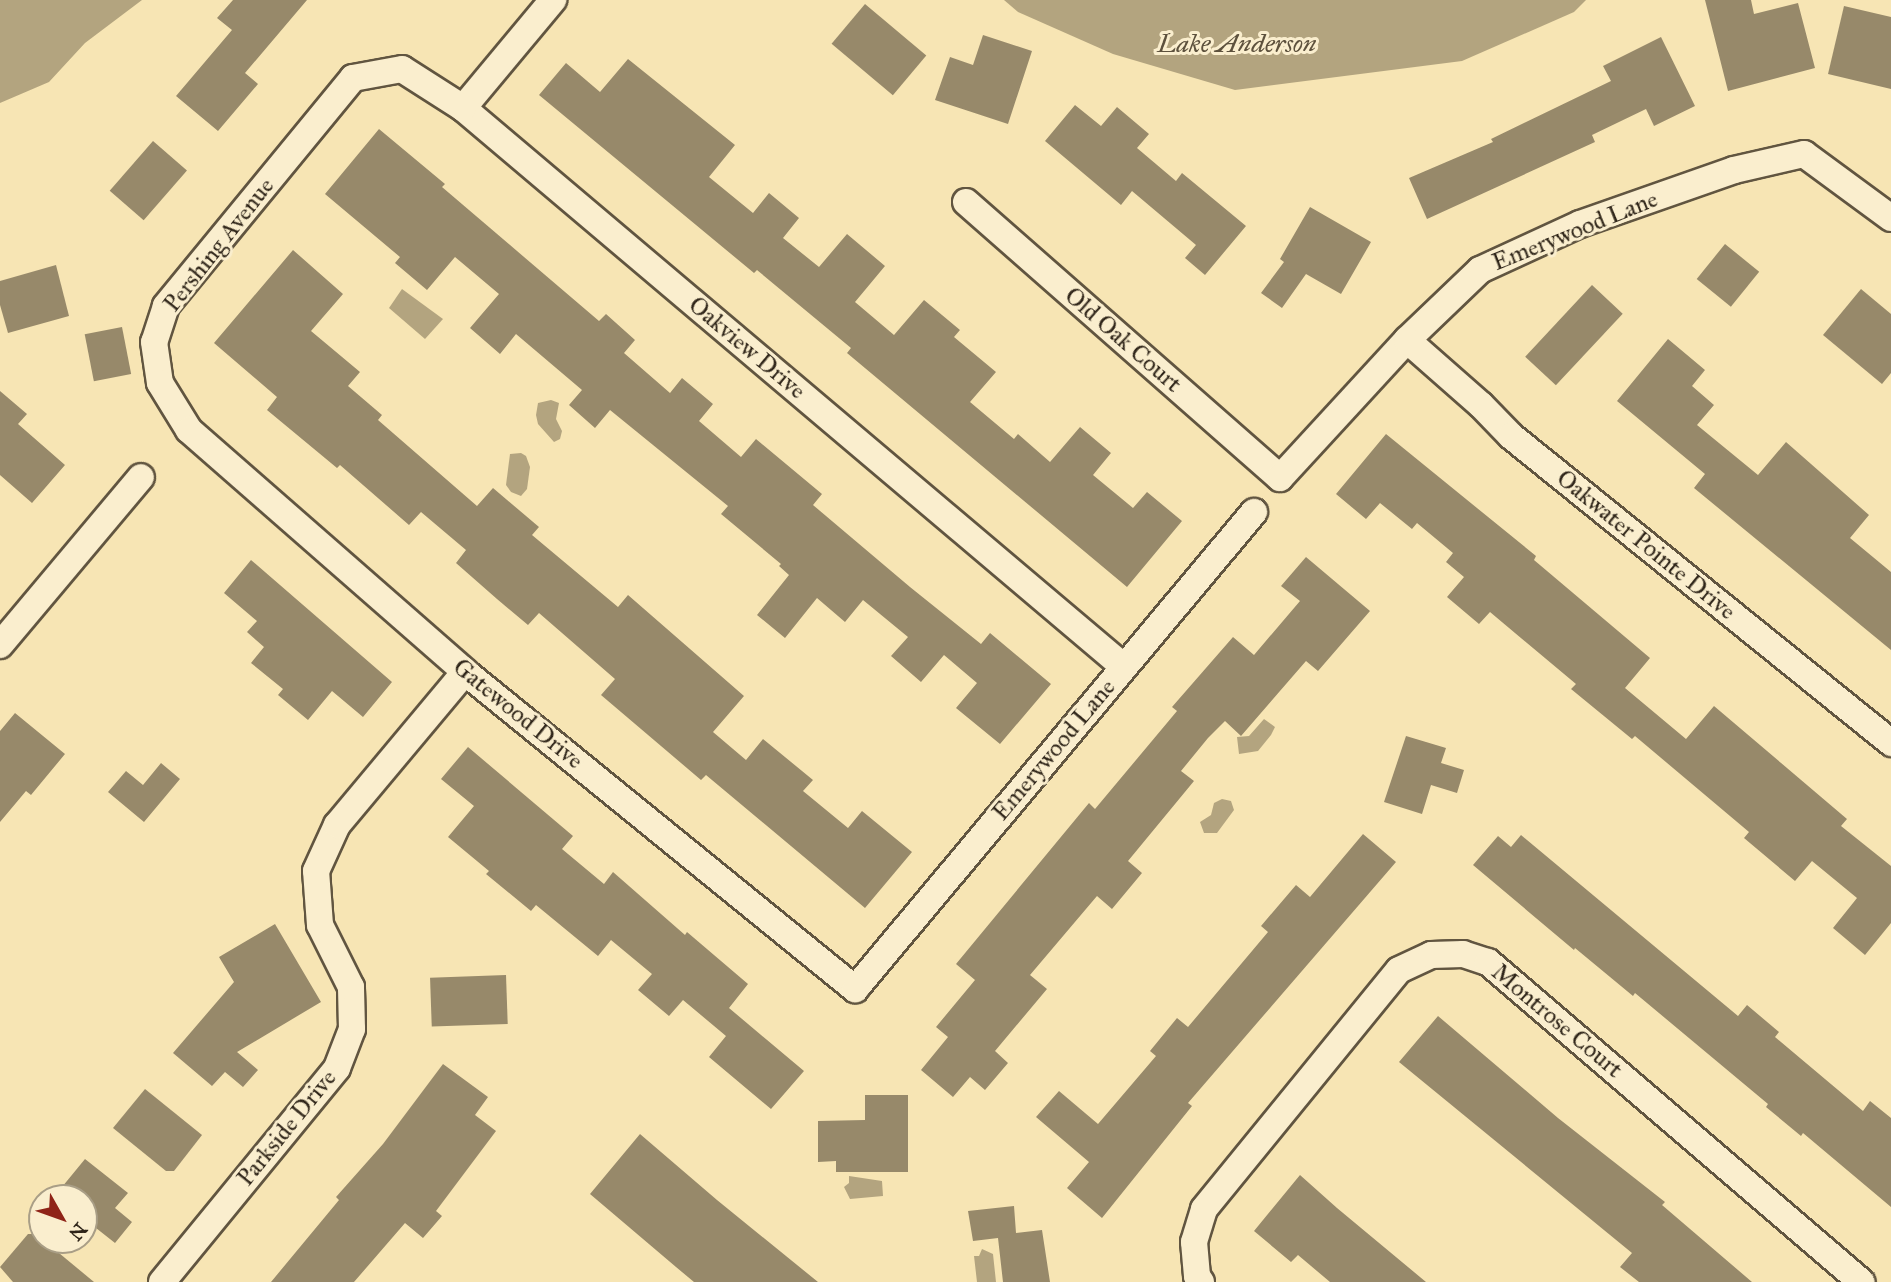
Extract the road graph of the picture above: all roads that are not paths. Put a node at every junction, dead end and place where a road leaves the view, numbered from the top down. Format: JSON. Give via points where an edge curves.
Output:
{"nodes":[{"id":1,"x":553,"y":0,"type":"edge"},
{"id":2,"x":353,"y":78,"type":"joint"},
{"id":3,"x":463,"y":108,"type":"junction"},
{"id":4,"x":965,"y":202,"type":"dead end"},
{"id":5,"x":1891,"y":218,"type":"edge"},
{"id":6,"x":1407,"y":340,"type":"junction"},
{"id":7,"x":189,"y":430,"type":"joint"},
{"id":8,"x":141,"y":477,"type":"dead end"},
{"id":9,"x":1280,"y":478,"type":"joint"},
{"id":10,"x":1254,"y":512,"type":"dead end"},
{"id":11,"x":0,"y":645,"type":"edge"},
{"id":12,"x":1124,"y":667,"type":"junction"},
{"id":13,"x":465,"y":672,"type":"junction"},
{"id":14,"x":1891,"y":743,"type":"edge"},
{"id":15,"x":855,"y":989,"type":"joint"},
{"id":16,"x":162,"y":1282,"type":"edge"},
{"id":17,"x":1201,"y":1282,"type":"edge"},
{"id":18,"x":1861,"y":1282,"type":"edge"}],
"edges":[{"from":1,"to":3,"type":"street"},
{"from":2,"to":3,"type":"street","name":"Oakview Drive","via":[[401,69]]},
{"from":2,"to":7,"type":"street","name":"Pershing Avenue","via":[[166,306],[154,342],[160,383]]},
{"from":3,"to":12,"type":"street","name":"Oakview Drive"},
{"from":4,"to":9,"type":"street","name":"Old Oak Court"},
{"from":5,"to":6,"type":"street","name":"Emerywood Lane","via":[[1804,154],[1734,170],[1580,224],[1480,271]]},
{"from":6,"to":9,"type":"street","name":"Emerywood Lane"},
{"from":6,"to":14,"type":"street","name":"Oakwater Pointe Drive","via":[[1511,436]]},
{"from":7,"to":13,"type":"street","name":"Gatewood Drive"},
{"from":8,"to":11,"type":"street"},
{"from":10,"to":12,"type":"street","name":"Emerywood Lane"},
{"from":12,"to":15,"type":"street","name":"Emerywood Lane"},
{"from":13,"to":15,"type":"street","name":"Gatewood Drive"},
{"from":13,"to":16,"type":"street","name":"Parkside Drive","via":[[337,825],[316,871],[320,925],[351,988],[352,1030],[337,1068]]},
{"from":17,"to":18,"type":"street","name":"Montrose Court","via":[[1194,1242],[1204,1209],[1399,970],[1430,954],[1463,954],[1488,962]]}]}
